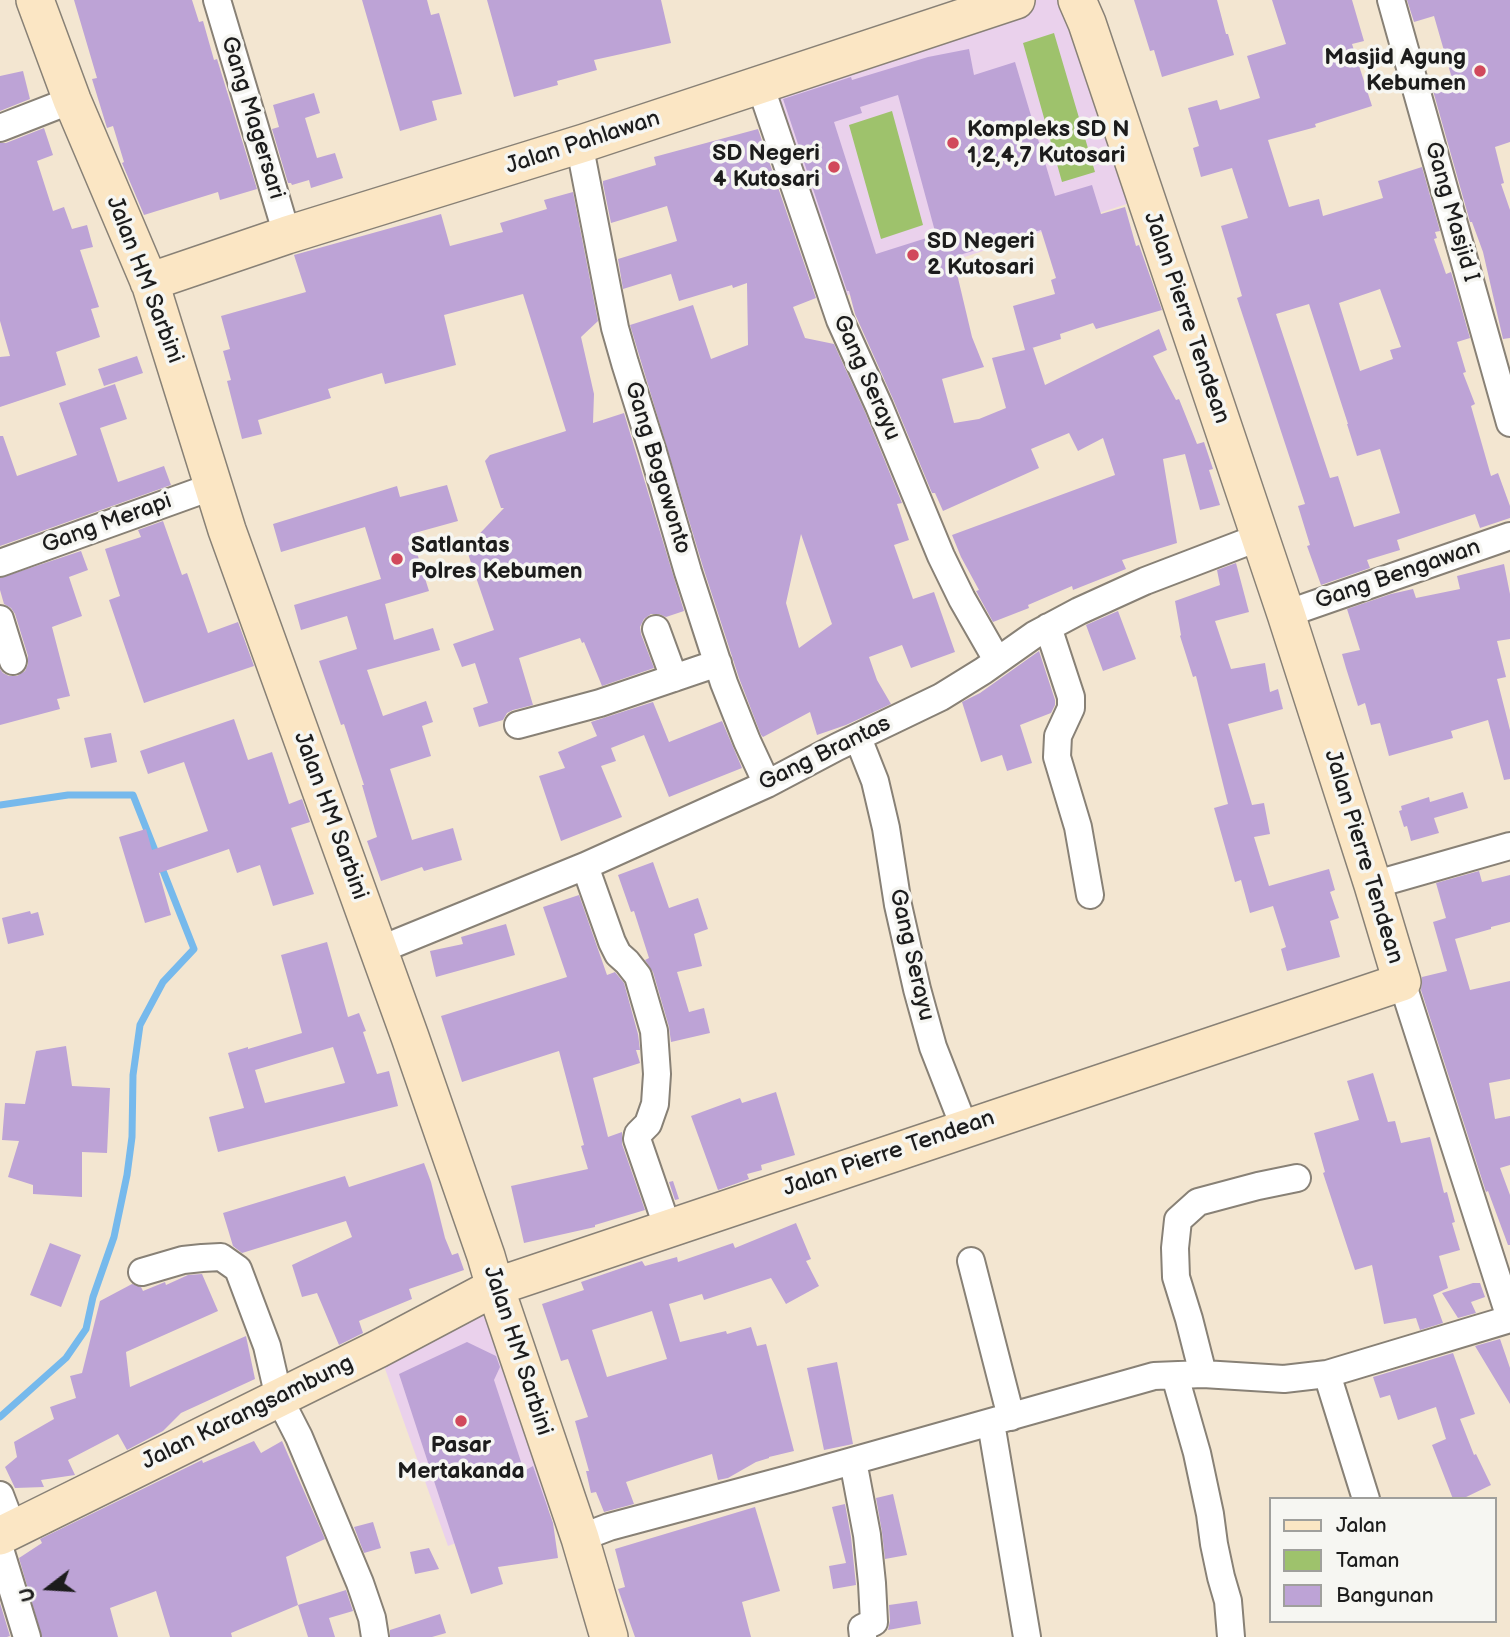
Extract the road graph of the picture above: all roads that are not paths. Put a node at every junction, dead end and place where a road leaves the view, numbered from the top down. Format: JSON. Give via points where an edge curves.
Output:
{"nodes":[{"id":1,"x":36,"y":0,"type":"edge"},
{"id":2,"x":217,"y":0,"type":"edge"},
{"id":3,"x":1016,"y":0,"type":"edge"},
{"id":4,"x":1391,"y":0,"type":"edge"},
{"id":5,"x":1088,"y":8,"type":"edge"},
{"id":6,"x":760,"y":85,"type":"junction"},
{"id":7,"x":72,"y":100,"type":"junction"},
{"id":8,"x":0,"y":128,"type":"edge"},
{"id":9,"x":584,"y":144,"type":"junction"},
{"id":10,"x":287,"y":235,"type":"junction"},
{"id":11,"x":149,"y":282,"type":"junction"},
{"id":12,"x":1510,"y":423,"type":"edge"},
{"id":13,"x":214,"y":486,"type":"junction"},
{"id":14,"x":1510,"y":536,"type":"edge"},
{"id":15,"x":1260,"y":537,"type":"junction"},
{"id":16,"x":0,"y":563,"type":"edge"},
{"id":17,"x":1286,"y":614,"type":"junction"},
{"id":18,"x":0,"y":619,"type":"edge"},
{"id":19,"x":1048,"y":627,"type":"junction"},
{"id":20,"x":656,"y":629,"type":"dead end"},
{"id":21,"x":997,"y":660,"type":"junction"},
{"id":22,"x":13,"y":661,"type":"dead end"},
{"id":23,"x":718,"y":663,"type":"junction"},
{"id":24,"x":674,"y":678,"type":"junction"},
{"id":25,"x":518,"y":725,"type":"dead end"},
{"id":26,"x":858,"y":737,"type":"junction"},
{"id":27,"x":767,"y":784,"type":"junction"},
{"id":28,"x":1510,"y":846,"type":"edge"},
{"id":29,"x":585,"y":866,"type":"junction"},
{"id":30,"x":1373,"y":885,"type":"junction"},
{"id":31,"x":1090,"y":895,"type":"dead end"},
{"id":32,"x":379,"y":950,"type":"junction"},
{"id":33,"x":1402,"y":982,"type":"junction"},
{"id":34,"x":965,"y":1129,"type":"junction"},
{"id":35,"x":1297,"y":1178,"type":"dead end"},
{"id":36,"x":668,"y":1229,"type":"junction"},
{"id":37,"x":971,"y":1261,"type":"dead end"},
{"id":38,"x":142,"y":1272,"type":"dead end"},
{"id":39,"x":495,"y":1287,"type":"junction"},
{"id":40,"x":1510,"y":1319,"type":"edge"},
{"id":41,"x":1203,"y":1374,"type":"junction"},
{"id":42,"x":1326,"y":1374,"type":"junction"},
{"id":43,"x":1175,"y":1376,"type":"junction"},
{"id":44,"x":279,"y":1398,"type":"junction"},
{"id":45,"x":1001,"y":1420,"type":"junction"},
{"id":46,"x":853,"y":1461,"type":"junction"},
{"id":47,"x":0,"y":1495,"type":"edge"},
{"id":48,"x":1365,"y":1497,"type":"edge"},
{"id":49,"x":4,"y":1538,"type":"edge"},
{"id":50,"x":580,"y":1538,"type":"junction"},
{"id":51,"x":27,"y":1637,"type":"edge"},
{"id":52,"x":375,"y":1637,"type":"edge"},
{"id":53,"x":609,"y":1637,"type":"edge"},
{"id":54,"x":863,"y":1637,"type":"edge"},
{"id":55,"x":1027,"y":1637,"type":"edge"},
{"id":56,"x":1231,"y":1637,"type":"edge"}],
"edges":[{"from":1,"to":7,"type":"main road","name":"Jalan HM Sarbini"},
{"from":2,"to":10,"type":"street","name":"Gang Magersari"},
{"from":3,"to":6,"type":"main road","name":"Jalan Pahlawan"},
{"from":4,"to":12,"type":"street","name":"Gang Masjid I"},
{"from":5,"to":15,"type":"main road","name":"Jalan Pierre Tendean"},
{"from":6,"to":9,"type":"main road","name":"Jalan Pahlawan"},
{"from":6,"to":21,"type":"street","name":"Gang Serayu","via":[[840,320],[941,556]]},
{"from":7,"to":8,"type":"street"},
{"from":7,"to":11,"type":"main road","name":"Jalan HM Sarbini"},
{"from":9,"to":10,"type":"main road","name":"Jalan Pahlawan"},
{"from":9,"to":23,"type":"street","name":"Gang Bogowonto","via":[[581,153],[615,328]]},
{"from":10,"to":11,"type":"main road","name":"Jalan Pahlawan"},
{"from":11,"to":13,"type":"main road","name":"Jalan HM Sarbini"},
{"from":13,"to":16,"type":"street","name":"Gang Merapi"},
{"from":13,"to":32,"type":"main road","name":"Jalan HM Sarbini"},
{"from":14,"to":17,"type":"street","name":"Gang Bengawan"},
{"from":15,"to":17,"type":"main road","name":"Jalan Pierre Tendean"},
{"from":15,"to":19,"type":"street","name":"Gang Brantas","via":[[1145,581]]},
{"from":17,"to":30,"type":"main road","name":"Jalan Pierre Tendean"},
{"from":18,"to":22,"type":"street"},
{"from":19,"to":21,"type":"street","name":"Gang Brantas"},
{"from":19,"to":31,"type":"street","via":[[1071,697],[1058,736],[1057,757],[1078,827]]},
{"from":20,"to":24,"type":"street"},
{"from":21,"to":26,"type":"street","name":"Gang Brantas","via":[[941,697]]},
{"from":23,"to":24,"type":"street"},
{"from":23,"to":27,"type":"street","name":"Gang Bogowonto"},
{"from":24,"to":25,"type":"street"},
{"from":26,"to":27,"type":"street","name":"Gang Brantas"},
{"from":26,"to":34,"type":"street","name":"Gang Serayu","via":[[887,828],[917,989],[933,1047]]},
{"from":27,"to":29,"type":"street","name":"Gang Brantas"},
{"from":28,"to":30,"type":"street"},
{"from":29,"to":32,"type":"street","name":"Gang Brantas"},
{"from":29,"to":36,"type":"street","via":[[612,942],[638,976],[654,1031],[656,1104],[637,1139]]},
{"from":30,"to":33,"type":"main road","name":"Jalan Pierre Tendean"},
{"from":32,"to":39,"type":"main road","name":"Jalan HM Sarbini"},
{"from":33,"to":34,"type":"main road","name":"Jalan Pierre Tendean"},
{"from":33,"to":40,"type":"street"},
{"from":34,"to":36,"type":"main road","name":"Jalan Pierre Tendean"},
{"from":35,"to":41,"type":"street","via":[[1198,1202],[1178,1220],[1176,1277]]},
{"from":36,"to":39,"type":"main road","name":"Jalan Pierre Tendean"},
{"from":37,"to":45,"type":"street"},
{"from":38,"to":44,"type":"street","via":[[183,1260],[221,1257],[238,1269],[267,1346]]},
{"from":39,"to":44,"type":"main road","name":"Jalan Karangsambung"},
{"from":39,"to":50,"type":"main road","name":"Jalan HM Sarbini"},
{"from":40,"to":42,"type":"street"},
{"from":41,"to":42,"type":"street","via":[[1284,1379]]},
{"from":41,"to":43,"type":"street"},
{"from":42,"to":48,"type":"street"},
{"from":43,"to":45,"type":"street","via":[[1154,1376]]},
{"from":43,"to":56,"type":"street","via":[[1197,1452],[1228,1601]]},
{"from":44,"to":49,"type":"main road","name":"Jalan Karangsambung"},
{"from":44,"to":52,"type":"street","via":[[360,1583]]},
{"from":45,"to":46,"type":"street"},
{"from":45,"to":55,"type":"street"},
{"from":46,"to":50,"type":"street"},
{"from":46,"to":54,"type":"street","via":[[872,1583],[874,1622],[862,1628]]},
{"from":47,"to":49,"type":"street"},
{"from":49,"to":51,"type":"street"},
{"from":50,"to":53,"type":"main road","name":"Jalan HM Sarbini"}]}
